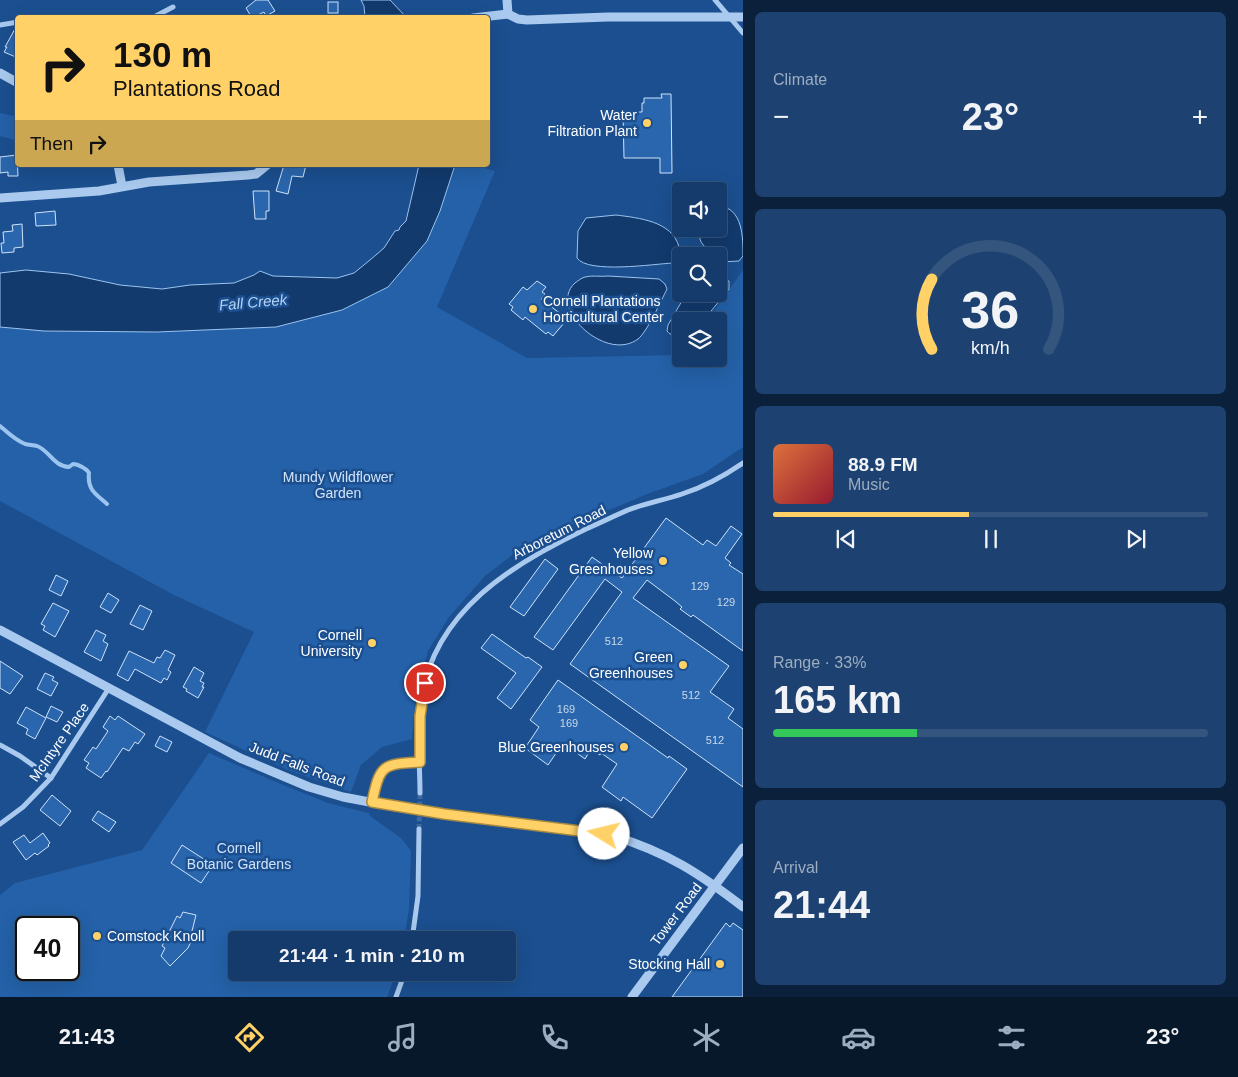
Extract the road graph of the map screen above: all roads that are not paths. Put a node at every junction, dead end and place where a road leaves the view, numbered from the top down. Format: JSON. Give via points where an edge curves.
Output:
{"nodes":[{"id":1,"x":507,"y":0,"type":"edge"},
{"id":2,"x":715,"y":0,"type":"edge"},
{"id":3,"x":173,"y":7,"type":"dead end"},
{"id":4,"x":508,"y":14,"type":"junction"},
{"id":5,"x":158,"y":15,"type":"edge"},
{"id":6,"x":490,"y":16,"type":"edge"},
{"id":7,"x":729,"y":18,"type":"junction"},
{"id":8,"x":743,"y":18,"type":"edge"},
{"id":9,"x":15,"y":22,"type":"edge"},
{"id":10,"x":0,"y":25,"type":"edge"},
{"id":11,"x":743,"y":33,"type":"edge"},
{"id":12,"x":0,"y":73,"type":"edge"},
{"id":13,"x":15,"y":81,"type":"edge"},
{"id":14,"x":118,"y":167,"type":"edge"},
{"id":15,"x":265,"y":167,"type":"edge"},
{"id":16,"x":122,"y":186,"type":"junction"},
{"id":17,"x":0,"y":198,"type":"edge"},
{"id":18,"x":743,"y":463,"type":"edge"},
{"id":19,"x":0,"y":630,"type":"edge"},
{"id":20,"x":109,"y":688,"type":"junction"},
{"id":21,"x":0,"y":745,"type":"edge"},
{"id":22,"x":420,"y":762,"type":"junction"},
{"id":23,"x":51,"y":778,"type":"junction"},
{"id":24,"x":420,"y":793,"type":"tunnel mouth"},
{"id":25,"x":372,"y":802,"type":"junction"},
{"id":26,"x":0,"y":824,"type":"edge"},
{"id":27,"x":419,"y":830,"type":"tunnel mouth"},
{"id":28,"x":743,"y":848,"type":"edge"},
{"id":29,"x":715,"y":885,"type":"junction"},
{"id":30,"x":743,"y":907,"type":"edge"},
{"id":31,"x":413,"y":931,"type":"edge"},
{"id":32,"x":401,"y":981,"type":"edge"},
{"id":33,"x":396,"y":997,"type":"edge"},
{"id":34,"x":632,"y":997,"type":"edge"}],
"edges":[{"from":1,"to":4,"type":"street"},
{"from":2,"to":7,"type":"street"},
{"from":3,"to":5,"type":"street"},
{"from":4,"to":6,"type":"street"},
{"from":4,"to":7,"type":"street","via":[[527,20]]},
{"from":7,"to":8,"type":"street"},
{"from":7,"to":11,"type":"street"},
{"from":9,"to":10,"type":"street"},
{"from":12,"to":13,"type":"street"},
{"from":14,"to":16,"type":"street"},
{"from":15,"to":16,"type":"street","via":[[256,174]]},
{"from":16,"to":17,"type":"street","via":[[99,191]]},
{"from":18,"to":22,"type":"street","name":"Arboretum Road","via":[[710,483],[627,510],[558,542],[504,574],[482,593],[444,637],[430,667],[420,716]]},
{"from":19,"to":20,"type":"street","name":"Judd Falls Road"},
{"from":20,"to":23,"type":"street","name":"McIntyre Place"},
{"from":20,"to":25,"type":"street","name":"Judd Falls Road","via":[[269,771],[309,787]]},
{"from":21,"to":23,"type":"street"},
{"from":22,"to":24,"type":"street","name":"Arboretum Road"},
{"from":22,"to":25,"type":"street","via":[[396,763],[382,771]]},
{"from":23,"to":26,"type":"street","name":"McIntyre Place","via":[[23,807]]},
{"from":25,"to":29,"type":"street","name":"Judd Falls Road","via":[[614,836],[668,856]]},
{"from":27,"to":31,"type":"street","via":[[418,896]]},
{"from":28,"to":29,"type":"street","name":"Tower Road"},
{"from":29,"to":30,"type":"street","name":"Judd Falls Road"},
{"from":29,"to":34,"type":"street","name":"Tower Road"},
{"from":32,"to":33,"type":"street"}]}
